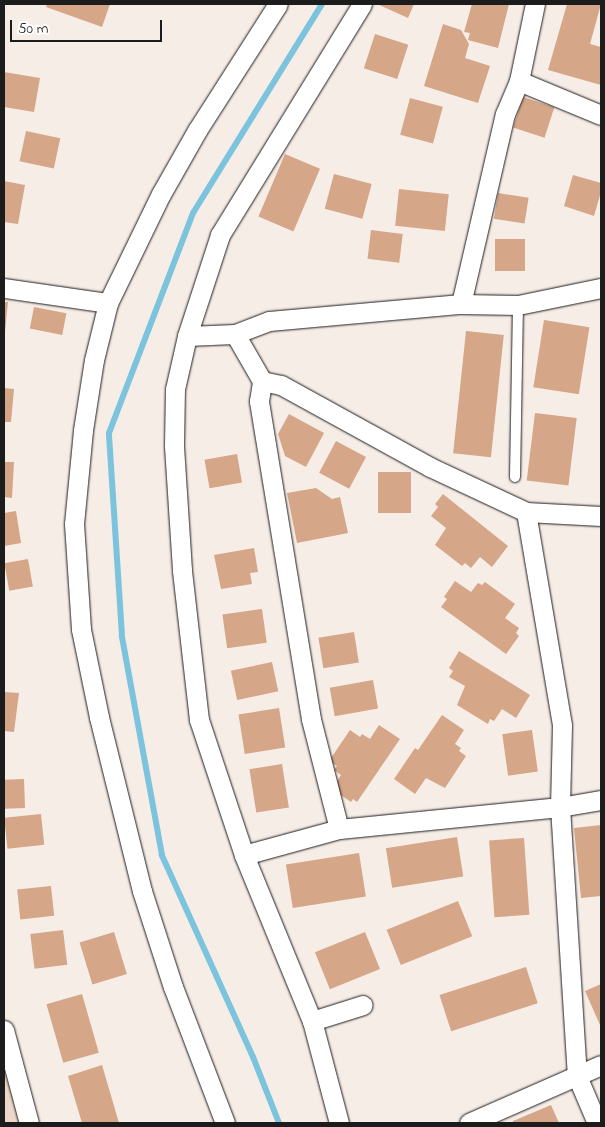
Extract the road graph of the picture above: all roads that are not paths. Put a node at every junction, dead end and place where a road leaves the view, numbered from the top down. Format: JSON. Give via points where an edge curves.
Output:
{"nodes":[{"id":1,"x":278,"y":4,"type":"edge"},
{"id":2,"x":362,"y":4,"type":"edge"},
{"id":3,"x":535,"y":4,"type":"edge"},
{"id":4,"x":519,"y":80,"type":"junction"},
{"id":5,"x":601,"y":115,"type":"edge"},
{"id":6,"x":4,"y":288,"type":"edge"},
{"id":7,"x":601,"y":288,"type":"edge"},
{"id":8,"x":108,"y":303,"type":"junction"},
{"id":9,"x":461,"y":304,"type":"junction"},
{"id":10,"x":518,"y":305,"type":"junction"},
{"id":11,"x":235,"y":334,"type":"junction"},
{"id":12,"x":187,"y":336,"type":"junction"},
{"id":13,"x":262,"y":381,"type":"junction"},
{"id":14,"x":515,"y":477,"type":"dead end"},
{"id":15,"x":526,"y":512,"type":"junction"},
{"id":16,"x":601,"y":516,"type":"edge"},
{"id":17,"x":601,"y":800,"type":"edge"},
{"id":18,"x":560,"y":807,"type":"junction"},
{"id":19,"x":339,"y":829,"type":"junction"},
{"id":20,"x":244,"y":855,"type":"junction"},
{"id":21,"x":363,"y":1005,"type":"dead end"},
{"id":22,"x":312,"y":1021,"type":"junction"},
{"id":23,"x":4,"y":1030,"type":"edge"},
{"id":24,"x":601,"y":1064,"type":"edge"},
{"id":25,"x":577,"y":1076,"type":"junction"},
{"id":26,"x":29,"y":1123,"type":"edge"},
{"id":27,"x":225,"y":1123,"type":"edge"},
{"id":28,"x":339,"y":1123,"type":"edge"},
{"id":29,"x":469,"y":1123,"type":"edge"},
{"id":30,"x":597,"y":1123,"type":"edge"}],
"edges":[{"from":1,"to":8,"type":"street","via":[[184,153]]},
{"from":2,"to":12,"type":"street","via":[[220,235]]},
{"from":3,"to":4,"type":"street"},
{"from":4,"to":5,"type":"street"},
{"from":4,"to":9,"type":"street","via":[[505,114]]},
{"from":6,"to":8,"type":"street"},
{"from":7,"to":10,"type":"street"},
{"from":8,"to":27,"type":"street","via":[[94,360],[74,524],[81,629],[142,891],[173,987]]},
{"from":9,"to":10,"type":"street"},
{"from":9,"to":11,"type":"street","via":[[269,321]]},
{"from":10,"to":14,"type":"lane"},
{"from":11,"to":12,"type":"street"},
{"from":11,"to":13,"type":"street"},
{"from":12,"to":20,"type":"street","via":[[175,389],[174,445],[194,683],[199,720]]},
{"from":13,"to":15,"type":"street","via":[[280,385],[430,467]]},
{"from":13,"to":19,"type":"street","via":[[259,401],[311,719]]},
{"from":15,"to":16,"type":"street"},
{"from":15,"to":18,"type":"street","via":[[562,725]]},
{"from":17,"to":18,"type":"street"},
{"from":18,"to":19,"type":"street"},
{"from":18,"to":25,"type":"street"},
{"from":19,"to":20,"type":"street"},
{"from":20,"to":22,"type":"street"},
{"from":21,"to":22,"type":"street"},
{"from":22,"to":28,"type":"street"},
{"from":23,"to":26,"type":"street"},
{"from":24,"to":25,"type":"street"},
{"from":25,"to":29,"type":"street"},
{"from":25,"to":30,"type":"street"}]}
